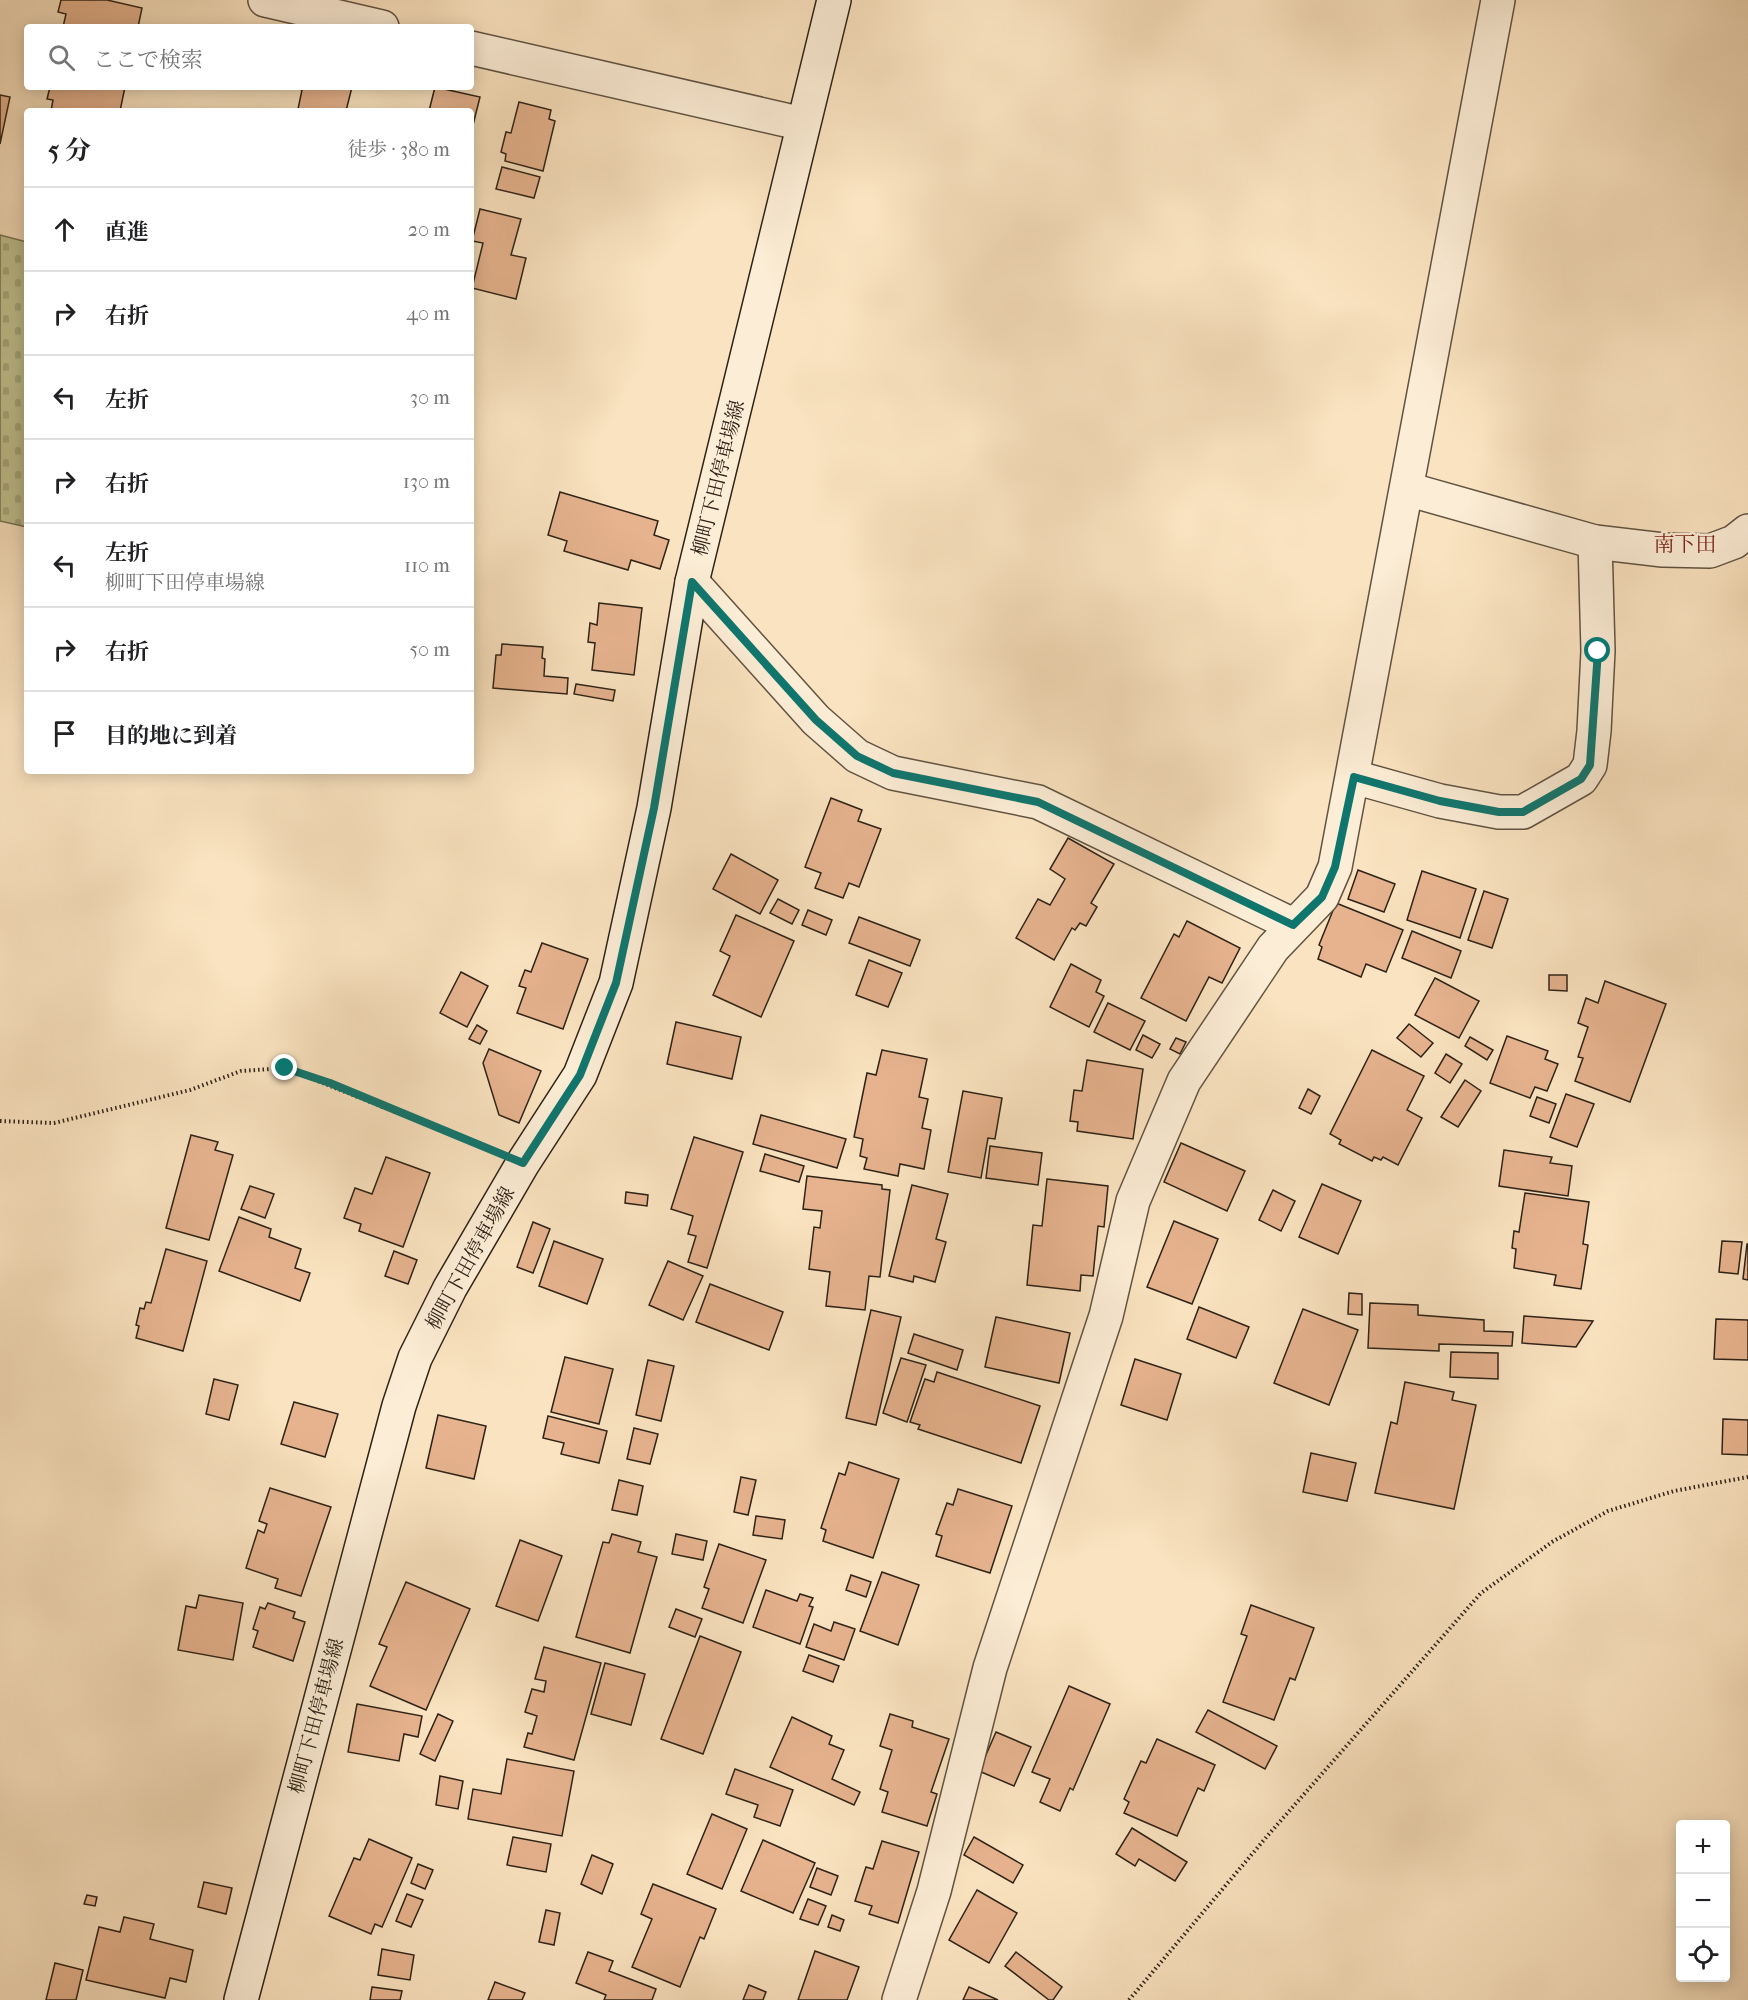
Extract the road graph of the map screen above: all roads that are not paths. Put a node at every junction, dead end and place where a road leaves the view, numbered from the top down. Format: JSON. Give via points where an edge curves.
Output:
{"nodes":[{"id":1,"x":265,"y":0,"type":"edge"},
{"id":2,"x":834,"y":0,"type":"edge"},
{"id":3,"x":1498,"y":0,"type":"edge"},
{"id":4,"x":369,"y":24,"type":"edge"},
{"id":5,"x":474,"y":49,"type":"edge"},
{"id":6,"x":803,"y":124,"type":"junction"},
{"id":7,"x":1407,"y":489,"type":"junction"},
{"id":8,"x":1748,"y":531,"type":"edge"},
{"id":9,"x":1595,"y":542,"type":"junction"},
{"id":10,"x":692,"y":582,"type":"junction"},
{"id":11,"x":1354,"y":777,"type":"junction"},
{"id":12,"x":1293,"y":925,"type":"junction"},
{"id":13,"x":241,"y":2000,"type":"edge"},
{"id":14,"x":899,"y":2000,"type":"edge"}],
"edges":[{"from":1,"to":4,"type":"street"},
{"from":2,"to":6,"type":"street","name":"柳町下田停車場線"},
{"from":3,"to":7,"type":"street"},
{"from":5,"to":6,"type":"street"},
{"from":6,"to":10,"type":"street","name":"柳町下田停車場線"},
{"from":7,"to":9,"type":"street"},
{"from":7,"to":11,"type":"street"},
{"from":8,"to":9,"type":"street","via":[[1734,543],[1710,551]]},
{"from":9,"to":11,"type":"street","via":[[1598,651],[1594,731],[1590,765],[1581,779],[1523,812],[1499,812],[1440,801]]},
{"from":10,"to":12,"type":"street","via":[[816,720],[857,756],[893,773],[1038,802]]},
{"from":10,"to":13,"type":"street","name":"柳町下田停車場線","via":[[654,808],[616,983],[580,1075],[450,1288],[412,1368],[371,1508]]},
{"from":11,"to":12,"type":"street","via":[[1335,867],[1322,897]]},
{"from":12,"to":14,"type":"street","via":[[1273,948],[1184,1081],[1132,1201],[1106,1316],[990,1668],[934,1891]]}]}
